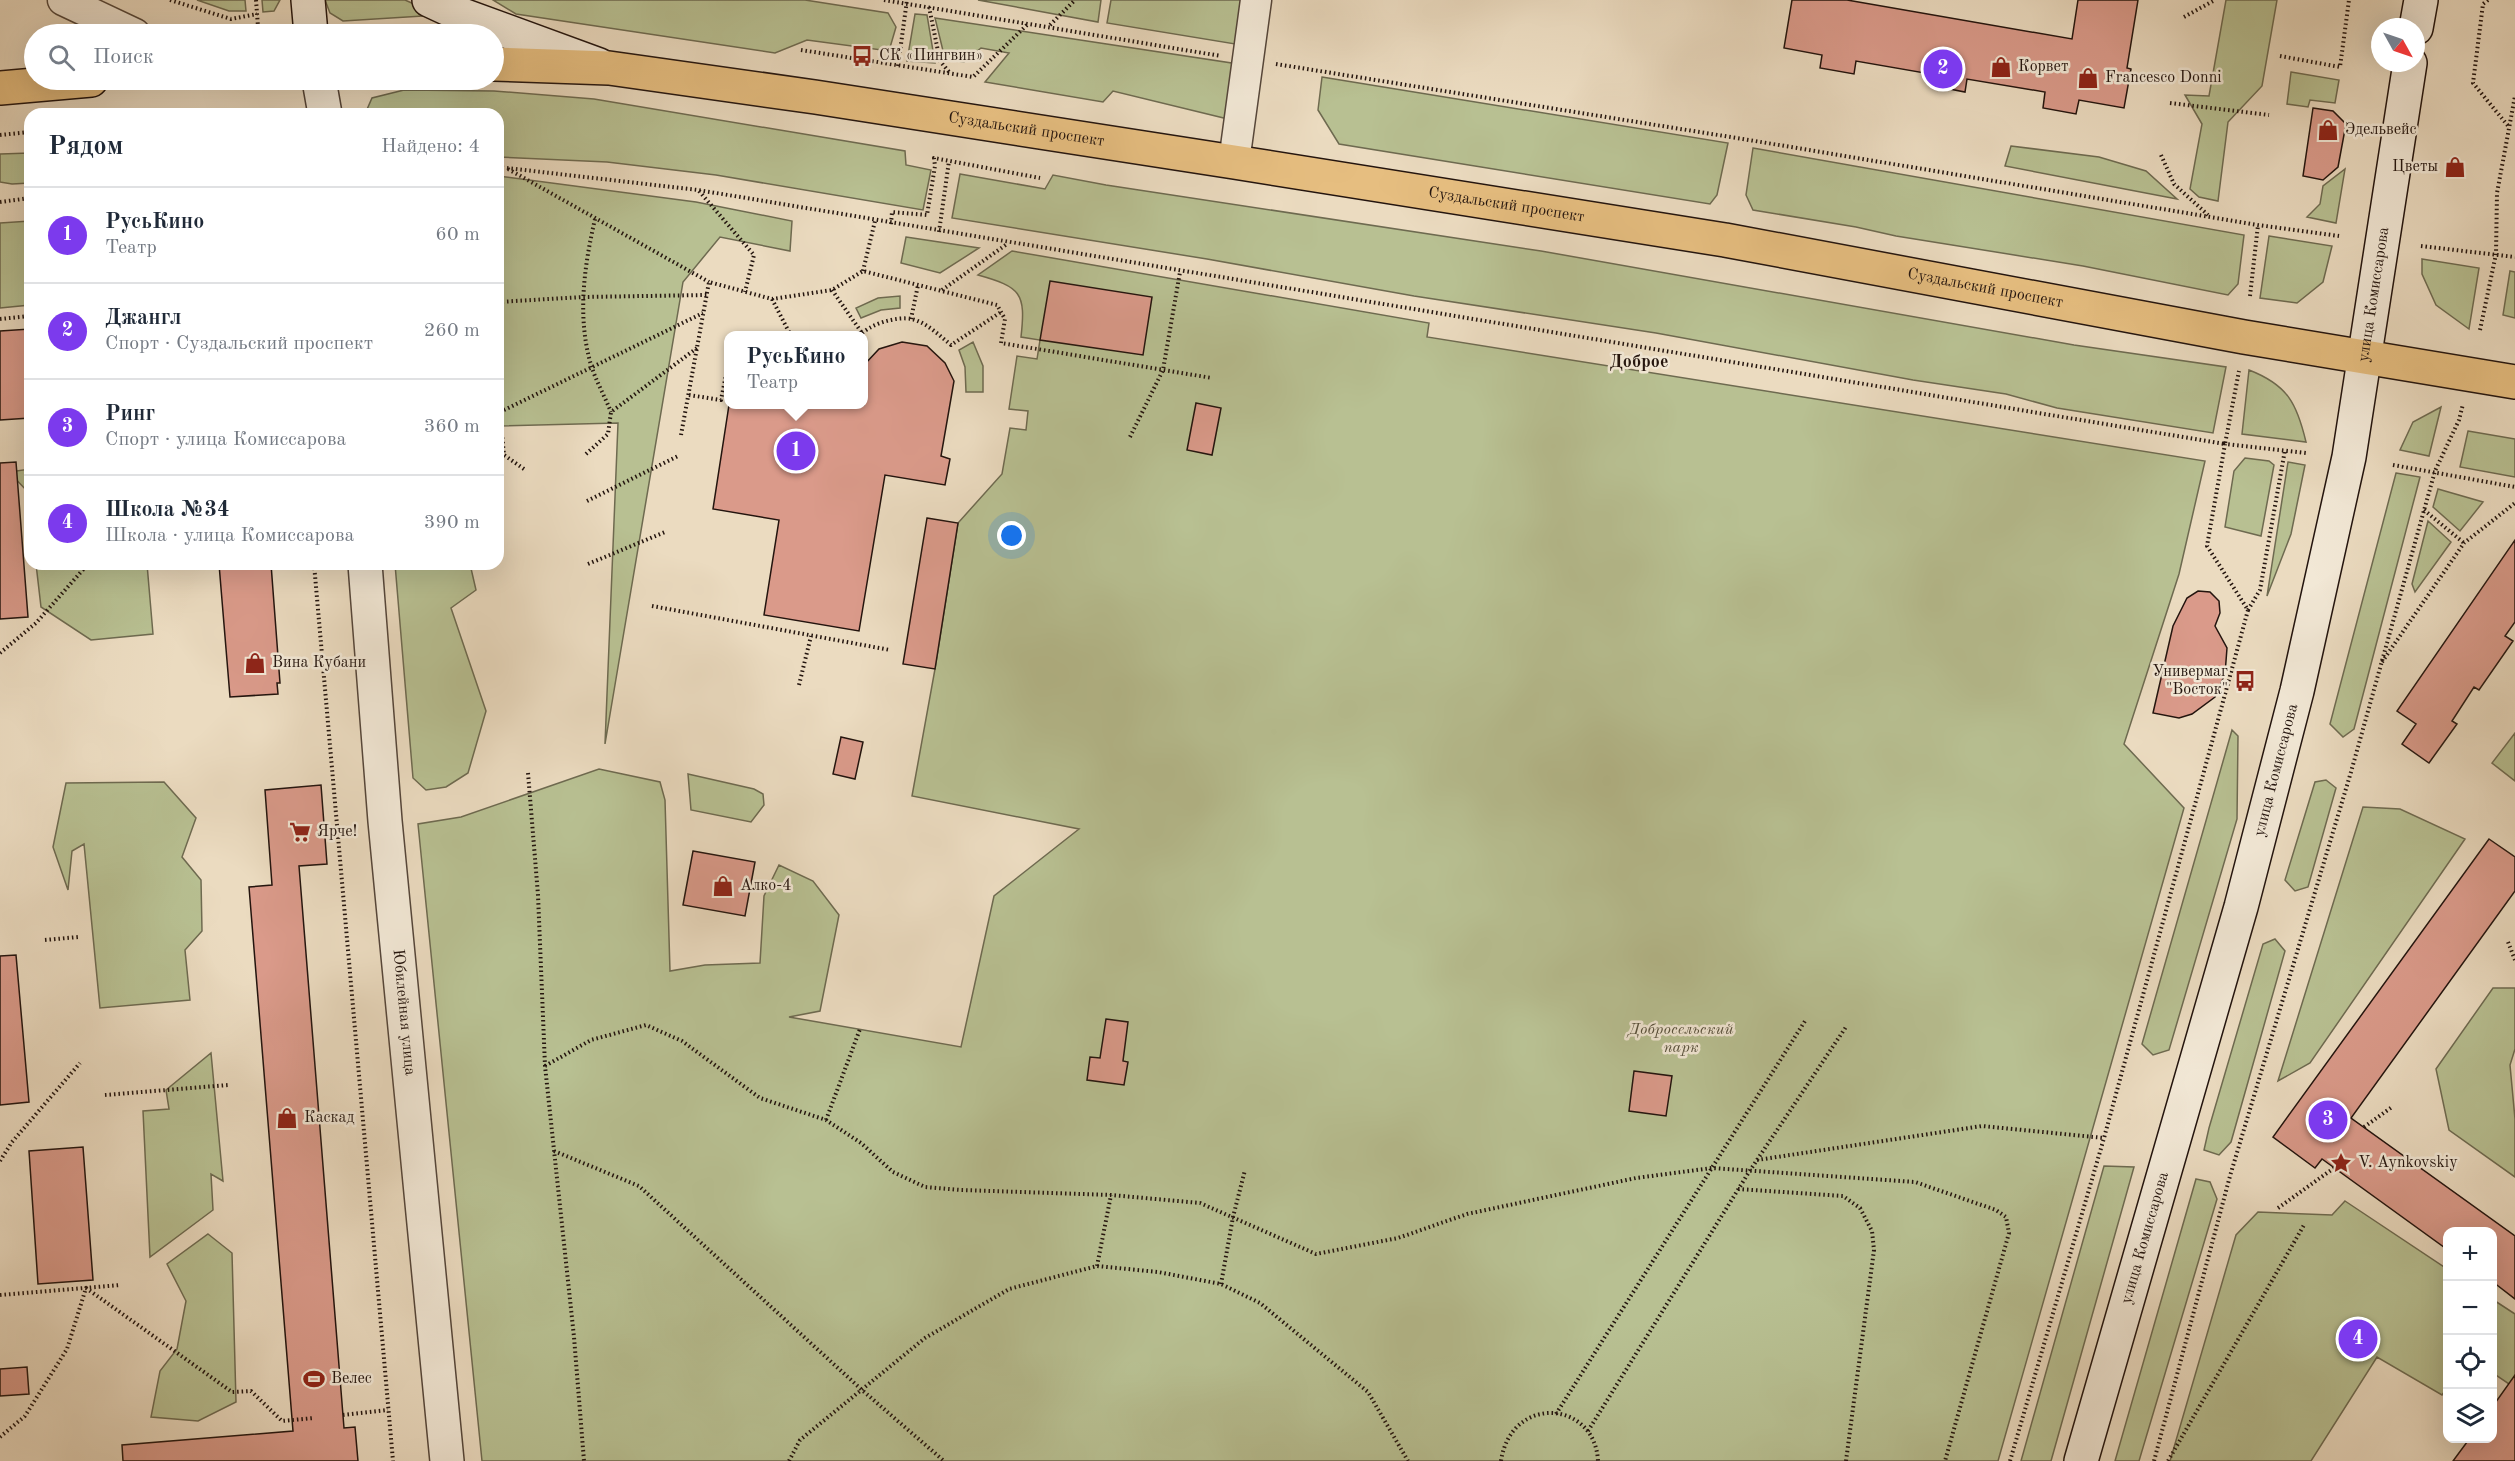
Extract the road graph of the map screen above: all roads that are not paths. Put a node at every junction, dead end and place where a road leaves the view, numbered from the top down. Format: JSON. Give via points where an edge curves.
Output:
{"nodes":[{"id":1,"x":63,"y":0,"type":"edge"},
{"id":2,"x":308,"y":0,"type":"edge"},
{"id":3,"x":429,"y":0,"type":"edge"},
{"id":4,"x":1256,"y":0,"type":"edge"},
{"id":5,"x":2421,"y":0,"type":"edge"},
{"id":6,"x":2418,"y":18,"type":"edge"},
{"id":7,"x":114,"y":24,"type":"edge"},
{"id":8,"x":310,"y":24,"type":"edge"},
{"id":9,"x":487,"y":24,"type":"edge"},
{"id":10,"x":504,"y":30,"type":"edge"},
{"id":11,"x":504,"y":64,"type":"edge"},
{"id":12,"x":609,"y":68,"type":"junction"},
{"id":13,"x":2409,"y":72,"type":"edge"},
{"id":14,"x":24,"y":86,"type":"edge"},
{"id":15,"x":0,"y":88,"type":"edge"},
{"id":16,"x":321,"y":90,"type":"edge"},
{"id":17,"x":324,"y":108,"type":"edge"},
{"id":18,"x":1234,"y":162,"type":"junction"},
{"id":19,"x":2366,"y":357,"type":"junction"},
{"id":20,"x":2515,"y":382,"type":"edge"},
{"id":21,"x":364,"y":570,"type":"edge"},
{"id":22,"x":447,"y":1461,"type":"edge"},
{"id":23,"x":2081,"y":1461,"type":"edge"}],
"edges":[{"from":1,"to":7,"type":"street"},
{"from":2,"to":8,"type":"main road"},
{"from":3,"to":9,"type":"main road"},
{"from":4,"to":18,"type":"street"},
{"from":5,"to":6,"type":"main road"},
{"from":10,"to":12,"type":"main road"},
{"from":11,"to":12,"type":"main road","name":"Суздальский проспект"},
{"from":12,"to":18,"type":"main road","name":"Суздальский проспект"},
{"from":13,"to":19,"type":"main road","name":"улица Комиссарова"},
{"from":14,"to":15,"type":"main road"},
{"from":16,"to":17,"type":"main road"},
{"from":18,"to":19,"type":"main road","name":"Суздальский проспект","via":[[1725,240]]},
{"from":19,"to":20,"type":"main road","name":"Суздальский проспект"},
{"from":19,"to":23,"type":"main road","name":"улица Комиссарова","via":[[2349,457],[2281,757]]},
{"from":21,"to":22,"type":"main road","name":"Юбилейная улица"}]}
